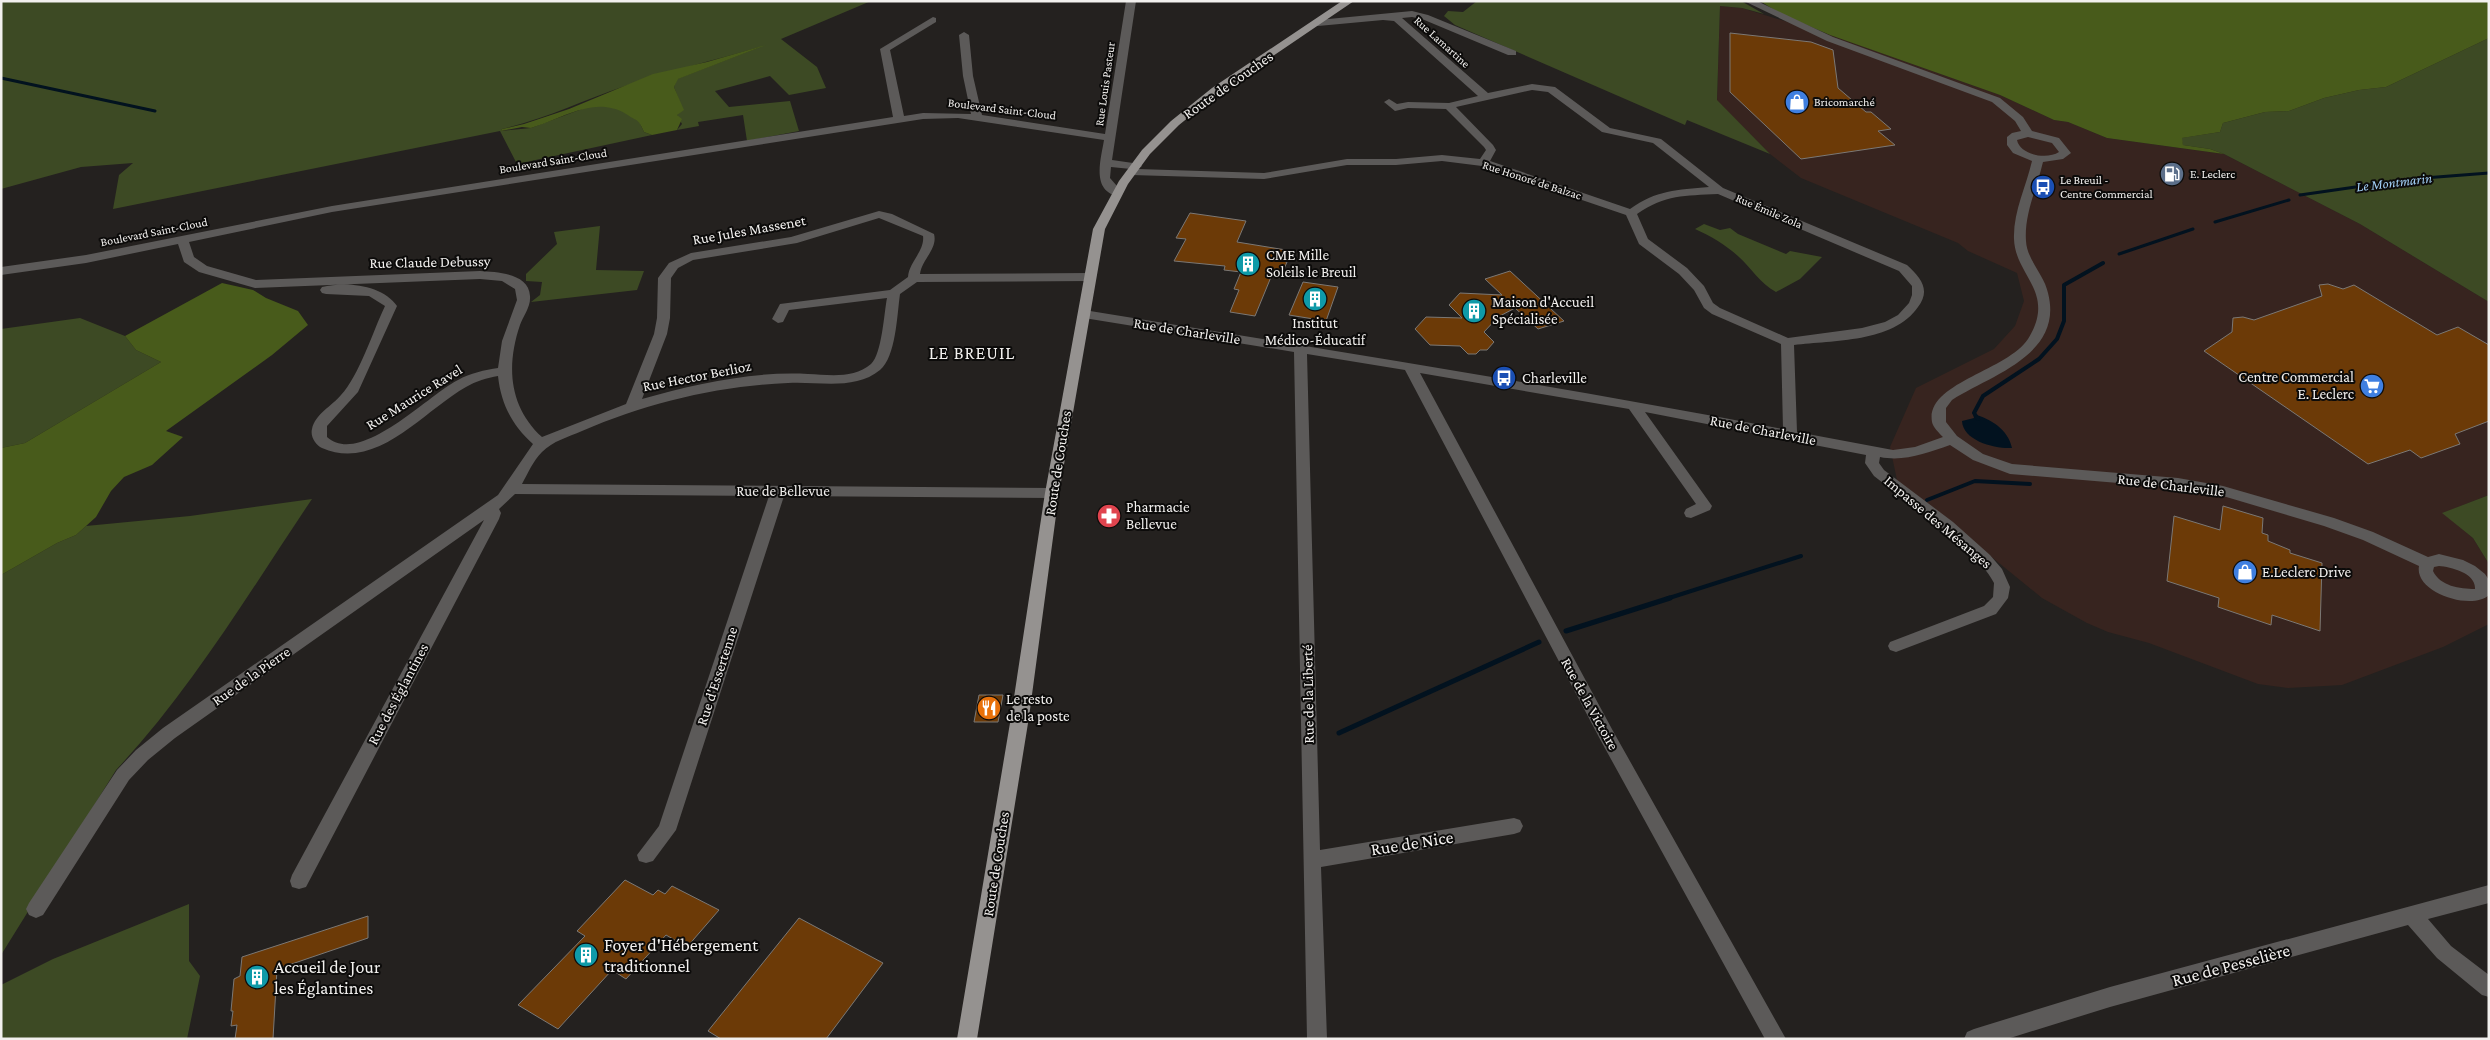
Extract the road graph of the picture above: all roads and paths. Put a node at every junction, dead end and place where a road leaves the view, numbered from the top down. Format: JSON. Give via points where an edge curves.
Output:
{"nodes":[{"id":1,"x":1131,"y":1,"type":"edge"},
{"id":2,"x":1349,"y":1,"type":"edge"},
{"id":3,"x":1749,"y":1,"type":"edge"},
{"id":4,"x":1391,"y":17,"type":"junction"},
{"id":5,"x":933,"y":20,"type":"dead end"},
{"id":6,"x":1318,"y":24,"type":"junction"},
{"id":7,"x":964,"y":34,"type":"dead end"},
{"id":8,"x":1512,"y":53,"type":"dead end"},
{"id":9,"x":1486,"y":97,"type":"junction"},
{"id":10,"x":1389,"y":102,"type":"dead end"},
{"id":11,"x":1449,"y":106,"type":"junction"},
{"id":12,"x":977,"y":118,"type":"junction"},
{"id":13,"x":899,"y":119,"type":"junction"},
{"id":14,"x":2028,"y":134,"type":"junction"},
{"id":15,"x":1111,"y":138,"type":"junction"},
{"id":16,"x":2038,"y":159,"type":"junction"},
{"id":17,"x":1484,"y":163,"type":"junction"},
{"id":18,"x":1105,"y":167,"type":"junction"},
{"id":19,"x":1127,"y":178,"type":"junction"},
{"id":20,"x":1719,"y":190,"type":"junction"},
{"id":21,"x":1632,"y":213,"type":"junction"},
{"id":22,"x":183,"y":241,"type":"junction"},
{"id":23,"x":1,"y":271,"type":"edge"},
{"id":24,"x":1090,"y":277,"type":"junction"},
{"id":25,"x":914,"y":278,"type":"junction"},
{"id":26,"x":279,"y":283,"type":"junction"},
{"id":27,"x":894,"y":293,"type":"junction"},
{"id":28,"x":1084,"y":314,"type":"junction"},
{"id":29,"x":778,"y":319,"type":"dead end"},
{"id":30,"x":1786,"y":342,"type":"junction"},
{"id":31,"x":1300,"y":349,"type":"junction"},
{"id":32,"x":1410,"y":366,"type":"junction"},
{"id":33,"x":504,"y":371,"type":"junction"},
{"id":34,"x":633,"y":405,"type":"junction"},
{"id":35,"x":1633,"y":405,"type":"junction"},
{"id":36,"x":1790,"y":435,"type":"junction"},
{"id":37,"x":1952,"y":440,"type":"junction"},
{"id":38,"x":541,"y":444,"type":"junction"},
{"id":39,"x":1873,"y":451,"type":"junction"},
{"id":40,"x":513,"y":489,"type":"junction"},
{"id":41,"x":778,"y":491,"type":"junction"},
{"id":42,"x":1052,"y":493,"type":"junction"},
{"id":43,"x":490,"y":508,"type":"junction"},
{"id":44,"x":1691,"y":513,"type":"dead end"},
{"id":45,"x":2427,"y":563,"type":"junction"},
{"id":46,"x":2485,"y":596,"type":"edge"},
{"id":47,"x":1896,"y":646,"type":"dead end"},
{"id":48,"x":1514,"y":826,"type":"dead end"},
{"id":49,"x":646,"y":855,"type":"dead end"},
{"id":50,"x":1310,"y":860,"type":"junction"},
{"id":51,"x":299,"y":882,"type":"dead end"},
{"id":52,"x":2489,"y":894,"type":"edge"},
{"id":53,"x":36,"y":909,"type":"dead end"},
{"id":54,"x":2413,"y":916,"type":"junction"},
{"id":55,"x":2489,"y":988,"type":"edge"},
{"id":56,"x":967,"y":1039,"type":"edge"},
{"id":57,"x":1317,"y":1039,"type":"edge"},
{"id":58,"x":1776,"y":1039,"type":"edge"},
{"id":59,"x":1974,"y":1039,"type":"edge"}],
"edges":[{"from":1,"to":15,"type":"street","name":"Rue Louis Pasteur"},
{"from":2,"to":6,"type":"main road","name":"Route de Couches"},
{"from":3,"to":14,"type":"street","via":[[1830,39],[1996,100],[2019,119]]},
{"from":4,"to":6,"type":"street","name":"Rue Lamartine"},
{"from":4,"to":8,"type":"street","via":[[1412,14],[1425,17]]},
{"from":4,"to":9,"type":"street","name":"Rue Lamartine","via":[[1401,21]]},
{"from":5,"to":13,"type":"street","via":[[885,49]]},
{"from":6,"to":19,"type":"main road","name":"Route de Couches","via":[[1203,99],[1158,139]]},
{"from":7,"to":12,"type":"street"},
{"from":9,"to":11,"type":"street","name":"Rue Émile Zola"},
{"from":9,"to":20,"type":"street","name":"Rue Émile Zola","via":[[1532,87],[1551,89],[1606,130],[1657,141]]},
{"from":10,"to":11,"type":"street","name":"Rue Émile Zola","via":[[1395,108],[1408,105]]},
{"from":11,"to":17,"type":"street","via":[[1488,145],[1491,150]]},
{"from":12,"to":13,"type":"street","name":"Boulevard Saint-Cloud","via":[[939,115]]},
{"from":12,"to":15,"type":"street","name":"Boulevard Saint-Cloud"},
{"from":13,"to":22,"type":"street","name":"Boulevard Saint-Cloud","via":[[332,209]]},
{"from":14,"to":16,"type":"street","via":[[2016,135],[2010,143],[2022,154]]},
{"from":14,"to":16,"type":"street","via":[[2050,138],[2064,148],[2065,153],[2059,158]]},
{"from":15,"to":18,"type":"street","name":"Rue Louis Pasteur"},
{"from":16,"to":37,"type":"street","via":[[2020,223],[2020,242],[2023,255],[2039,284],[2044,316],[2021,355],[1954,392],[1938,408],[1939,423]]},
{"from":17,"to":19,"type":"street","name":"Rue Honoré de Balzac","via":[[1442,158],[1347,162],[1250,177]]},
{"from":17,"to":21,"type":"street","name":"Rue Honoré de Balzac"},
{"from":18,"to":19,"type":"street","name":"Rue Honoré de Balzac"},
{"from":18,"to":19,"type":"street","via":[[1104,178],[1108,186]]},
{"from":19,"to":24,"type":"main road","name":"Route de Couches","via":[[1099,229]]},
{"from":20,"to":21,"type":"street","via":[[1651,199]]},
{"from":20,"to":30,"type":"street","name":"Rue Émile Zola","via":[[1896,264],[1916,280],[1919,298],[1899,321],[1877,329]]},
{"from":21,"to":30,"type":"street","via":[[1643,241],[1683,271],[1700,288],[1708,305],[1716,312]]},
{"from":22,"to":23,"type":"street","name":"Boulevard Saint-Cloud"},
{"from":22,"to":26,"type":"street","name":"Rue Claude Debussy","via":[[188,259],[203,269],[255,284]]},
{"from":24,"to":25,"type":"street"},
{"from":24,"to":28,"type":"main road","name":"Route de Couches"},
{"from":25,"to":27,"type":"street"},
{"from":25,"to":34,"type":"street","name":"Rue Jules Massenet","via":[[917,261],[931,240],[928,234],[879,214],[792,240],[691,256],[666,273],[662,326]]},
{"from":26,"to":33,"type":"street","name":"Rue Claude Debussy","via":[[480,276],[505,278],[517,284],[524,299],[508,340]]},
{"from":26,"to":33,"type":"street","name":"Rue Maurice Ravel","via":[[287,288],[370,293],[388,300],[391,306],[350,393],[320,425],[318,434],[322,442],[332,447],[345,449],[377,442],[457,386],[470,379]]},
{"from":27,"to":29,"type":"street","via":[[784,307]]},
{"from":27,"to":34,"type":"street","name":"Rue Hector Berlioz","via":[[886,350],[878,365],[868,372],[844,378],[736,383]]},
{"from":28,"to":31,"type":"street","name":"Rue de Charleville"},
{"from":28,"to":42,"type":"main road","name":"Route de Couches"},
{"from":30,"to":36,"type":"street"},
{"from":31,"to":32,"type":"street","name":"Rue de Charleville"},
{"from":31,"to":50,"type":"street","name":"Rue de la Liberté"},
{"from":32,"to":35,"type":"street","name":"Rue de Charleville"},
{"from":32,"to":58,"type":"street","name":"Rue de la Victoire","via":[[1607,736]]},
{"from":33,"to":38,"type":"street","name":"Rue Claude Debussy","via":[[508,402],[515,416]]},
{"from":34,"to":38,"type":"street","name":"Rue Hector Berlioz"},
{"from":35,"to":36,"type":"street","name":"Rue de Charleville"},
{"from":35,"to":44,"type":"street","via":[[1705,506]]},
{"from":36,"to":39,"type":"street","name":"Rue de Charleville"},
{"from":37,"to":39,"type":"street","name":"Rue de Charleville","via":[[1918,451],[1893,454]]},
{"from":37,"to":45,"type":"street","name":"Rue de Charleville","via":[[1978,457],[2010,469],[2178,484],[2258,500],[2368,536]]},
{"from":38,"to":40,"type":"street","name":"Rue Hector Berlioz"},
{"from":39,"to":47,"type":"street","name":"Impasse des Mésanges","via":[[1872,463],[1879,473],[1978,552],[2002,582],[2002,594],[1990,610]]},
{"from":40,"to":41,"type":"street","name":"Rue de Bellevue"},
{"from":40,"to":43,"type":"street","name":"Rue de la Pierre"},
{"from":41,"to":42,"type":"street","name":"Rue de Bellevue"},
{"from":41,"to":49,"type":"street","name":"Rue d'Essertenne","via":[[667,830]]},
{"from":42,"to":56,"type":"main road","name":"Route de Couches"},
{"from":43,"to":51,"type":"street","name":"Rue des Églantines","via":[[494,513],[492,519]]},
{"from":43,"to":53,"type":"street","name":"Rue de la Pierre","via":[[142,755],[109,794]]},
{"from":45,"to":46,"type":"street","via":[[2425,572],[2442,588],[2469,597]]},
{"from":45,"to":46,"type":"street","via":[[2447,560],[2466,567],[2480,578]]},
{"from":48,"to":50,"type":"street","name":"Rue de Nice"},
{"from":50,"to":57,"type":"street","name":"Rue de la Liberté"},
{"from":52,"to":54,"type":"street","name":"Rue de Pesselière"},
{"from":54,"to":55,"type":"street","via":[[2444,952]]},
{"from":54,"to":59,"type":"street","name":"Rue de Pesselière","via":[[2110,997]]}]}
